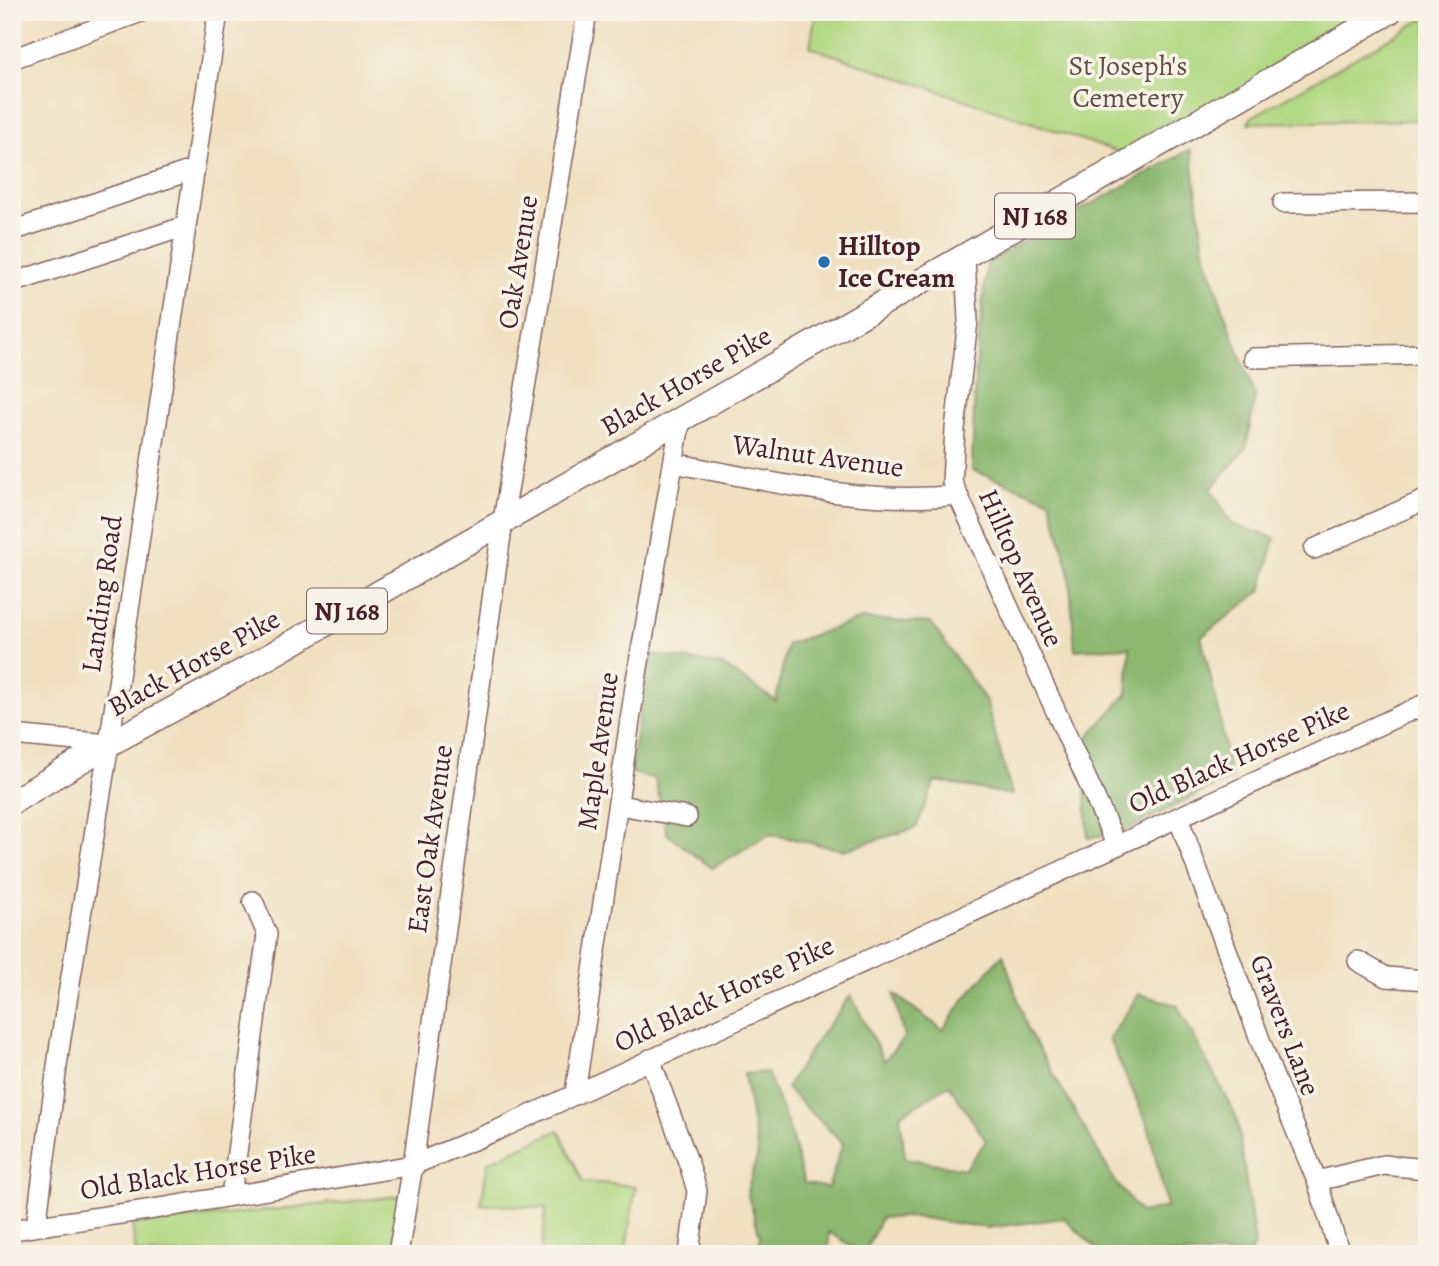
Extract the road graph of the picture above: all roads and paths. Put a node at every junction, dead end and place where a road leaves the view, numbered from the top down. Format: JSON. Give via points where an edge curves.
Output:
{"nodes":[{"id":1,"x":141,"y":12,"type":"edge"},
{"id":2,"x":218,"y":12,"type":"edge"},
{"id":3,"x":587,"y":12,"type":"edge"},
{"id":4,"x":1389,"y":12,"type":"edge"},
{"id":5,"x":12,"y":59,"type":"edge"},
{"id":6,"x":195,"y":169,"type":"junction"},
{"id":7,"x":1427,"y":202,"type":"edge"},
{"id":8,"x":1283,"y":203,"type":"dead end"},
{"id":9,"x":186,"y":226,"type":"junction"},
{"id":10,"x":12,"y":231,"type":"edge"},
{"id":11,"x":965,"y":256,"type":"junction"},
{"id":12,"x":12,"y":283,"type":"edge"},
{"id":13,"x":1427,"y":354,"type":"edge"},
{"id":14,"x":1253,"y":358,"type":"dead end"},
{"id":15,"x":681,"y":418,"type":"junction"},
{"id":16,"x":673,"y":463,"type":"junction"},
{"id":17,"x":956,"y":495,"type":"junction"},
{"id":18,"x":1427,"y":499,"type":"edge"},
{"id":19,"x":503,"y":521,"type":"junction"},
{"id":20,"x":1314,"y":549,"type":"dead end"},
{"id":21,"x":1427,"y":703,"type":"edge"},
{"id":22,"x":12,"y":735,"type":"edge"},
{"id":23,"x":109,"y":744,"type":"junction"},
{"id":24,"x":12,"y":803,"type":"edge"},
{"id":25,"x":619,"y":805,"type":"junction"},
{"id":26,"x":687,"y":817,"type":"dead end"},
{"id":27,"x":1178,"y":817,"type":"junction"},
{"id":28,"x":1116,"y":844,"type":"junction"},
{"id":29,"x":253,"y":901,"type":"dead end"},
{"id":30,"x":1358,"y":961,"type":"dead end"},
{"id":31,"x":1427,"y":981,"type":"edge"},
{"id":32,"x":650,"y":1059,"type":"junction"},
{"id":33,"x":575,"y":1093,"type":"junction"},
{"id":34,"x":413,"y":1165,"type":"junction"},
{"id":35,"x":1427,"y":1169,"type":"edge"},
{"id":36,"x":1317,"y":1181,"type":"junction"},
{"id":37,"x":231,"y":1196,"type":"junction"},
{"id":38,"x":36,"y":1226,"type":"junction"},
{"id":39,"x":12,"y":1230,"type":"edge"},
{"id":40,"x":398,"y":1254,"type":"edge"},
{"id":41,"x":689,"y":1254,"type":"edge"},
{"id":42,"x":1340,"y":1254,"type":"edge"}],
"edges":[{"from":1,"to":5,"type":"street"},
{"from":2,"to":6,"type":"street","name":"Landing Road"},
{"from":3,"to":19,"type":"street","name":"Oak Avenue"},
{"from":4,"to":11,"type":"main road","name":"Black Horse Pike","number":"NJ 168"},
{"from":6,"to":9,"type":"street","name":"Landing Road"},
{"from":6,"to":10,"type":"street"},
{"from":7,"to":8,"type":"street"},
{"from":9,"to":12,"type":"street"},
{"from":9,"to":23,"type":"street","name":"Landing Road"},
{"from":11,"to":15,"type":"main road","name":"Black Horse Pike","number":"NJ 168"},
{"from":11,"to":17,"type":"street","name":"Hilltop Avenue","via":[[968,321],[955,429],[952,482]]},
{"from":13,"to":14,"type":"street"},
{"from":15,"to":16,"type":"street","name":"Maple Avenue"},
{"from":15,"to":19,"type":"main road","name":"Black Horse Pike","number":"NJ 168"},
{"from":16,"to":17,"type":"street","name":"Walnut Avenue","via":[[830,492],[910,498]]},
{"from":16,"to":25,"type":"street","name":"Maple Avenue"},
{"from":17,"to":28,"type":"street","name":"Hilltop Avenue"},
{"from":18,"to":20,"type":"street"},
{"from":19,"to":23,"type":"main road","name":"Black Horse Pike","number":"NJ 168"},
{"from":19,"to":34,"type":"street","name":"East Oak Avenue"},
{"from":21,"to":27,"type":"street","name":"Old Black Horse Pike"},
{"from":22,"to":23,"type":"street"},
{"from":23,"to":24,"type":"main road","name":"Black Horse Pike","number":"NJ 168"},
{"from":23,"to":38,"type":"street","name":"Landing Road","via":[[60,1044]]},
{"from":25,"to":26,"type":"street"},
{"from":25,"to":33,"type":"street","name":"Maple Avenue"},
{"from":27,"to":28,"type":"street","name":"Old Black Horse Pike"},
{"from":27,"to":36,"type":"street","name":"Gravers Lane"},
{"from":28,"to":32,"type":"street","name":"Old Black Horse Pike"},
{"from":29,"to":37,"type":"street","via":[[267,934]]},
{"from":30,"to":31,"type":"street","via":[[1386,977]]},
{"from":32,"to":33,"type":"street","name":"Old Black Horse Pike"},
{"from":32,"to":41,"type":"street","via":[[697,1191]]},
{"from":33,"to":34,"type":"street","name":"Old Black Horse Pike"},
{"from":34,"to":37,"type":"street","name":"Old Black Horse Pike"},
{"from":34,"to":40,"type":"street","name":"East Oak Avenue"},
{"from":35,"to":36,"type":"street","via":[[1384,1165]]},
{"from":36,"to":42,"type":"street","name":"Gravers Lane"},
{"from":37,"to":38,"type":"street","name":"Old Black Horse Pike"},
{"from":38,"to":39,"type":"street","name":"Old Black Horse Pike"}]}
